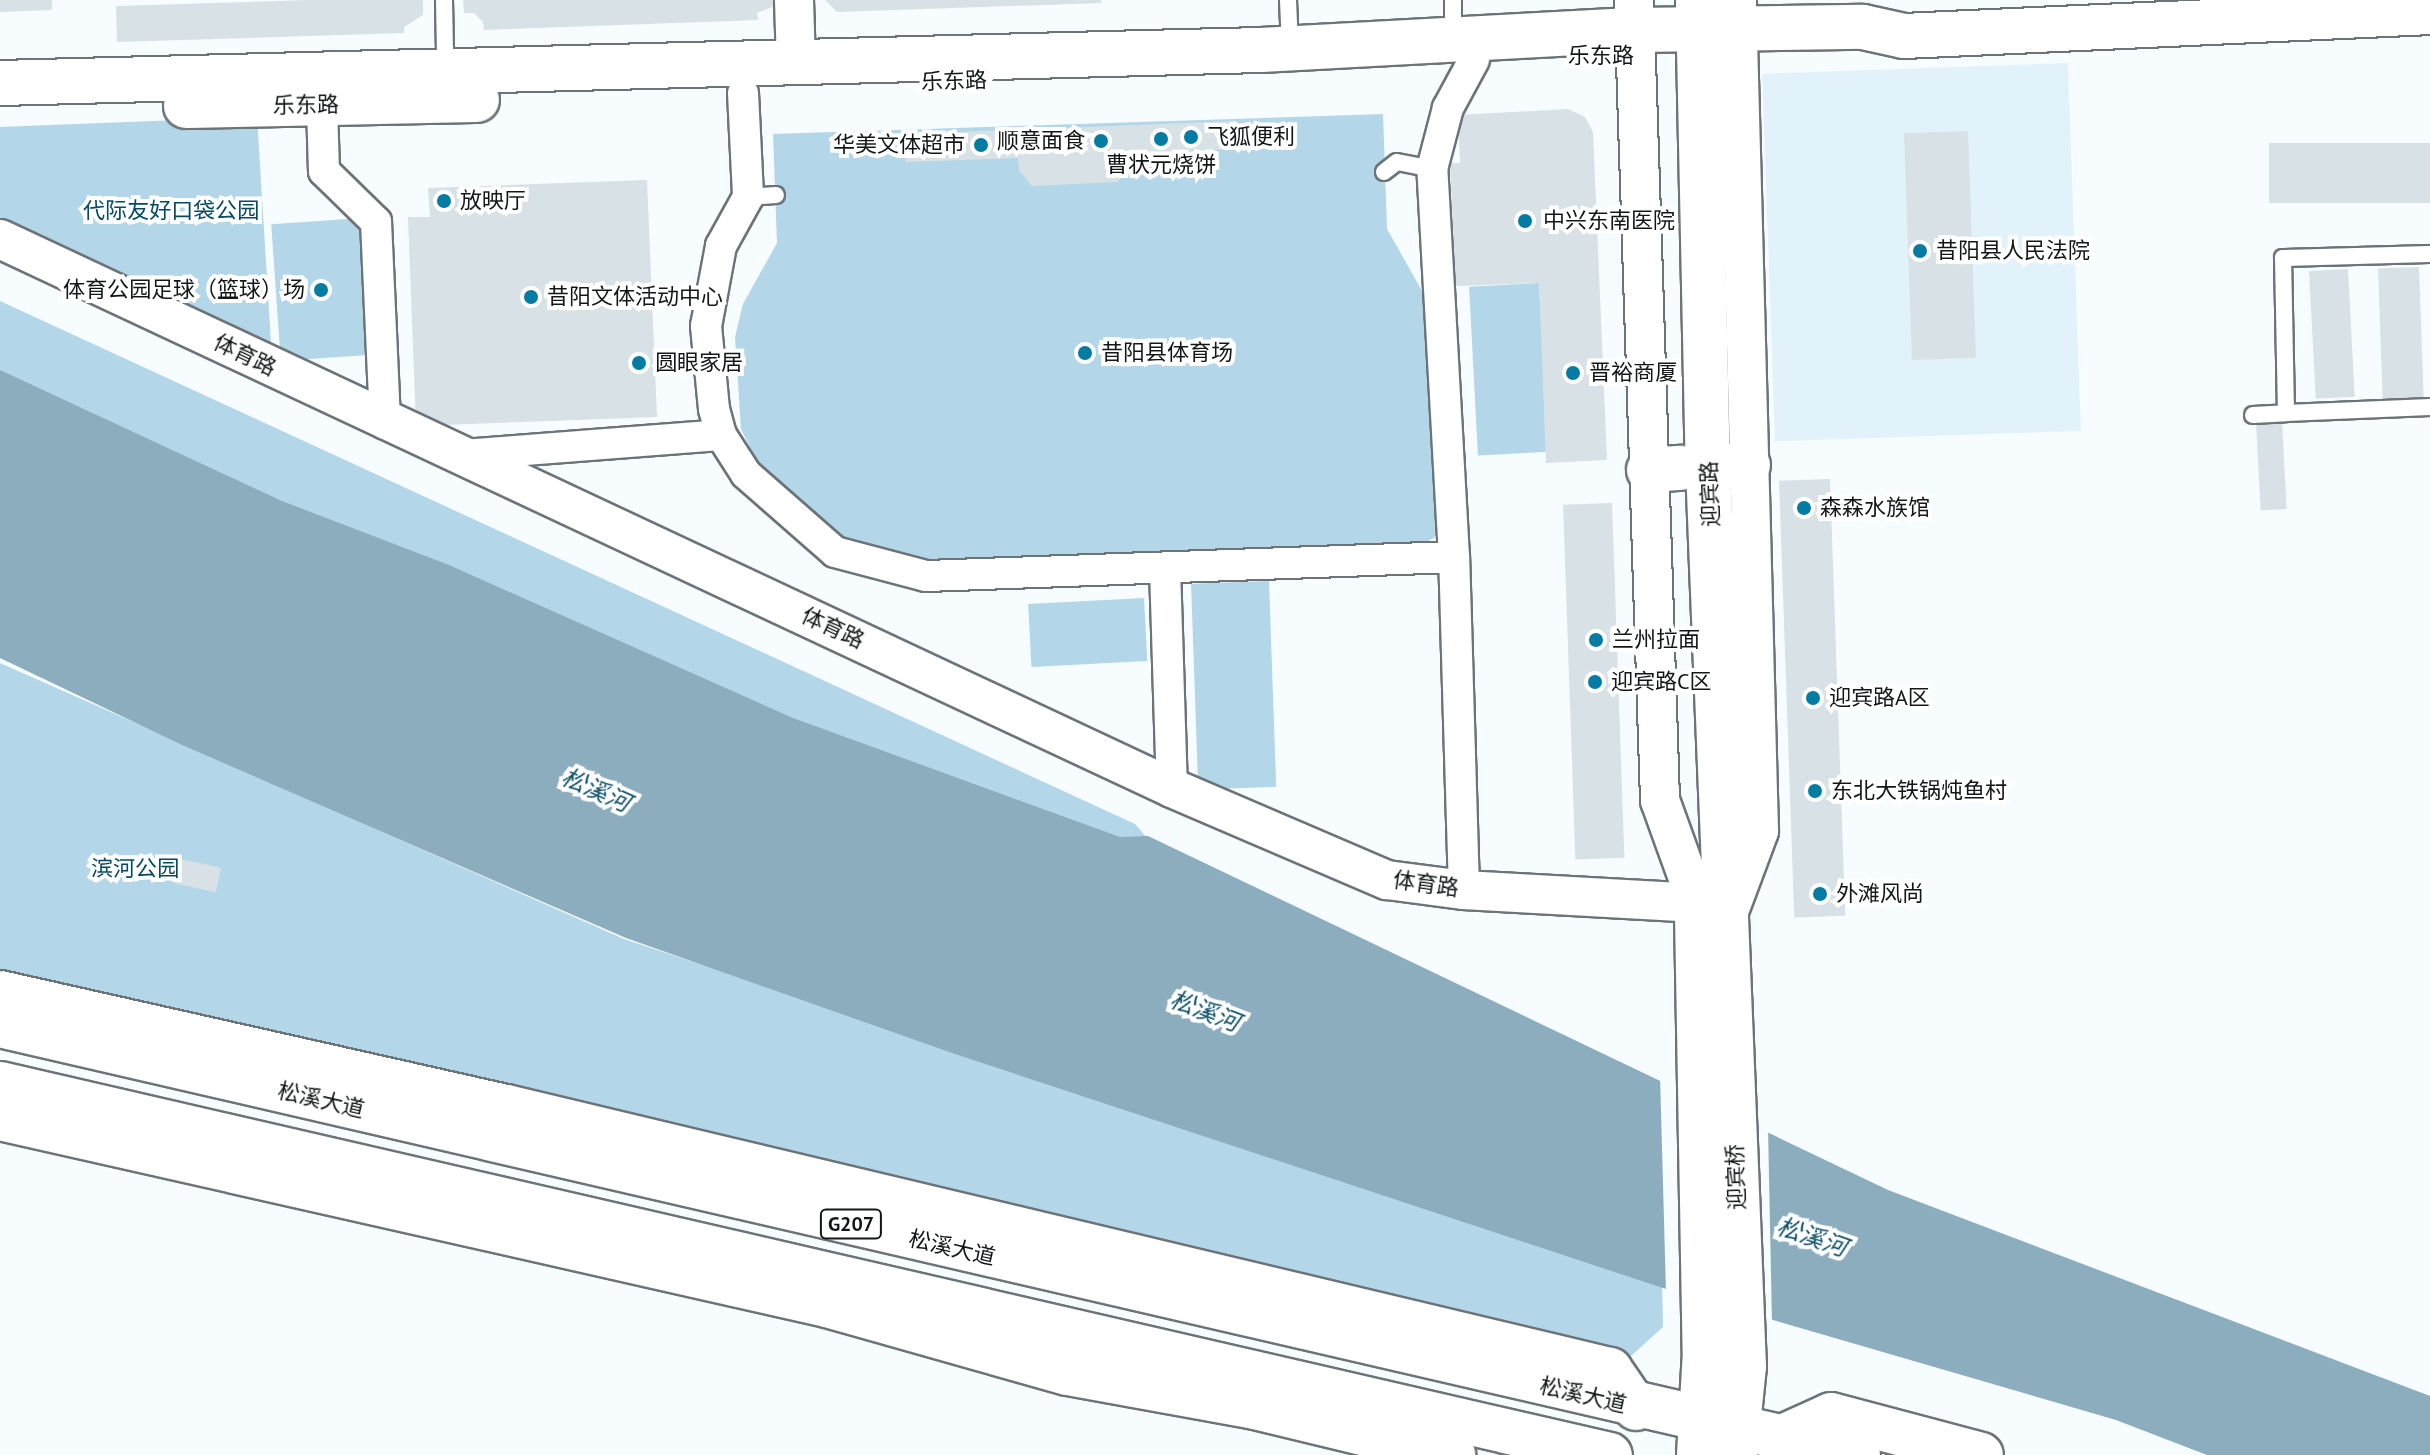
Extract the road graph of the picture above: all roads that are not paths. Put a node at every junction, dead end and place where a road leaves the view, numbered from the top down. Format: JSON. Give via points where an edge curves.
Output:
{"nodes":[{"id":1,"x":444,"y":0,"type":"edge"},
{"id":2,"x":794,"y":0,"type":"edge"},
{"id":3,"x":1288,"y":0,"type":"edge"},
{"id":4,"x":1453,"y":1,"type":"edge"},
{"id":5,"x":2277,"y":9,"type":"edge"},
{"id":6,"x":2430,"y":12,"type":"edge"},
{"id":7,"x":1453,"y":23,"type":"dead end"},
{"id":8,"x":1685,"y":29,"type":"edge"},
{"id":9,"x":1290,"y":49,"type":"junction"},
{"id":10,"x":445,"y":51,"type":"dead end"},
{"id":11,"x":1474,"y":60,"type":"junction"},
{"id":12,"x":796,"y":64,"type":"junction"},
{"id":13,"x":0,"y":83,"type":"edge"},
{"id":14,"x":743,"y":93,"type":"junction"},
{"id":15,"x":322,"y":105,"type":"junction"},
{"id":16,"x":0,"y":112,"type":"edge"},
{"id":17,"x":1432,"y":169,"type":"junction"},
{"id":18,"x":1384,"y":172,"type":"dead end"},
{"id":19,"x":0,"y":239,"type":"edge"},
{"id":20,"x":2430,"y":254,"type":"edge"},
{"id":21,"x":2430,"y":407,"type":"edge"},
{"id":22,"x":2286,"y":413,"type":"junction"},
{"id":23,"x":2253,"y":415,"type":"dead end"},
{"id":24,"x":385,"y":424,"type":"junction"},
{"id":25,"x":721,"y":435,"type":"junction"},
{"id":26,"x":462,"y":455,"type":"junction"},
{"id":27,"x":1697,"y":467,"type":"junction"},
{"id":28,"x":1454,"y":557,"type":"junction"},
{"id":29,"x":1165,"y":568,"type":"junction"},
{"id":30,"x":1172,"y":788,"type":"junction"},
{"id":31,"x":1464,"y":890,"type":"junction"},
{"id":32,"x":1712,"y":910,"type":"junction"},
{"id":33,"x":1713,"y":983,"type":"joint"},
{"id":34,"x":0,"y":993,"type":"edge"},
{"id":35,"x":0,"y":1025,"type":"edge"},
{"id":36,"x":164,"y":1048,"type":"junction"},
{"id":37,"x":0,"y":1084,"type":"edge"},
{"id":38,"x":0,"y":1118,"type":"edge"},
{"id":39,"x":1787,"y":1435,"type":"junction"},
{"id":40,"x":1719,"y":1439,"type":"edge"},
{"id":41,"x":1453,"y":1455,"type":"edge"},
{"id":42,"x":1610,"y":1455,"type":"edge"},
{"id":43,"x":1858,"y":1455,"type":"edge"},
{"id":44,"x":1981,"y":1455,"type":"edge"}],
"edges":[{"from":1,"to":10,"type":"lane"},
{"from":2,"to":12,"type":"street"},
{"from":3,"to":9,"type":"lane"},
{"from":4,"to":7,"type":"lane"},
{"from":5,"to":6,"type":"main road","name":"乐东路"},
{"from":5,"to":8,"type":"main road","name":"乐东路","via":[[1904,36],[1863,27]]},
{"from":8,"to":9,"type":"main road","name":"乐东路"},
{"from":8,"to":11,"type":"main road","name":"乐东路"},
{"from":8,"to":27,"type":"main road","name":"迎宾路"},
{"from":8,"to":27,"type":"street"},
{"from":9,"to":12,"type":"main road","name":"乐东路"},
{"from":11,"to":14,"type":"main road","name":"乐东路"},
{"from":11,"to":17,"type":"street","via":[[1448,108]]},
{"from":12,"to":13,"type":"main road","name":"乐东路"},
{"from":14,"to":15,"type":"main road","name":"乐东路"},
{"from":14,"to":25,"type":"street","via":[[762,196],[721,246],[709,299],[708,371]]},
{"from":15,"to":16,"type":"main road","name":"乐东路"},
{"from":15,"to":24,"type":"street","via":[[324,171],[376,222]]},
{"from":17,"to":18,"type":"lane","via":[[1397,162]]},
{"from":17,"to":28,"type":"street"},
{"from":19,"to":24,"type":"street","name":"体育路"},
{"from":20,"to":22,"type":"lane","via":[[2283,258]]},
{"from":21,"to":22,"type":"lane"},
{"from":22,"to":23,"type":"lane"},
{"from":24,"to":26,"type":"street","name":"体育路"},
{"from":25,"to":26,"type":"street"},
{"from":25,"to":29,"type":"street","via":[[746,474],[835,552],[926,576]]},
{"from":26,"to":30,"type":"street","name":"体育路"},
{"from":27,"to":32,"type":"main road","name":"迎宾路"},
{"from":27,"to":32,"type":"street","via":[[1759,831]]},
{"from":28,"to":29,"type":"street"},
{"from":28,"to":31,"type":"street"},
{"from":29,"to":30,"type":"street"},
{"from":30,"to":31,"type":"street","name":"体育路","via":[[1387,880]]},
{"from":31,"to":32,"type":"street","name":"体育路"},
{"from":32,"to":33,"type":"main road","name":"迎宾路"},
{"from":33,"to":40,"type":"main road","name":"迎宾桥","via":[[1724,1358]]},
{"from":34,"to":36,"type":"main road"},
{"from":35,"to":36,"type":"main road","name":"松溪大道","number":"G207"},
{"from":36,"to":40,"type":"main road","name":"松溪大道","number":"G207","via":[[1636,1408]]},
{"from":37,"to":42,"type":"main road","number":"G207"},
{"from":38,"to":41,"type":"main road","via":[[827,1305],[1068,1373],[1255,1407]]},
{"from":39,"to":40,"type":"main road","name":"松溪大道","number":"G207"},
{"from":39,"to":43,"type":"main road","name":"松溪大道","number":"G207"},
{"from":39,"to":44,"type":"main road","via":[[1831,1415]]}]}
